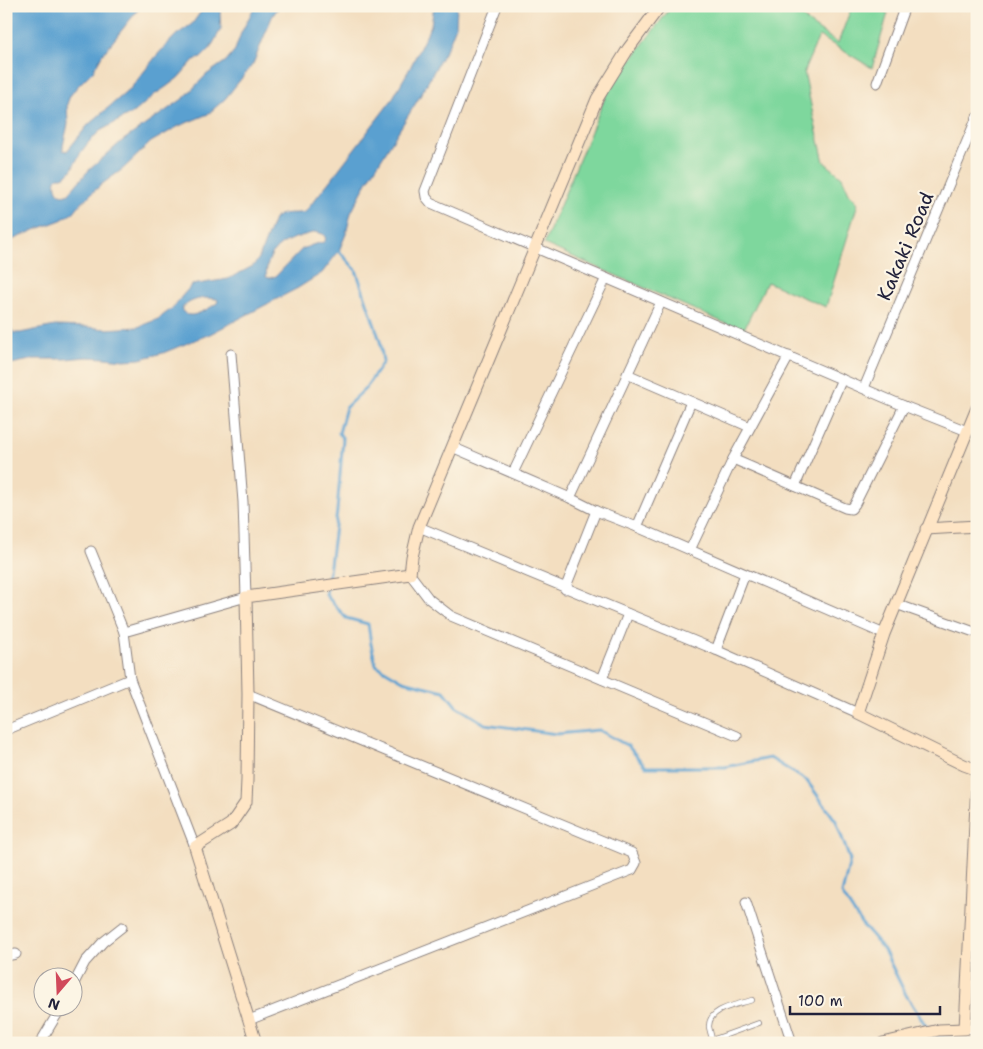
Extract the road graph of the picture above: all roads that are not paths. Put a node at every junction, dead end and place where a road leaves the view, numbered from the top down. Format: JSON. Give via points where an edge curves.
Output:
{"nodes":[{"id":1,"x":497,"y":6,"type":"edge"},
{"id":2,"x":660,"y":6,"type":"edge"},
{"id":3,"x":905,"y":6,"type":"edge"},
{"id":4,"x":877,"y":83,"type":"dead end"},
{"id":5,"x":977,"y":117,"type":"edge"},
{"id":6,"x":973,"y":136,"type":"edge"},
{"id":7,"x":534,"y":248,"type":"junction"},
{"id":8,"x":606,"y":278,"type":"junction"},
{"id":9,"x":661,"y":302,"type":"junction"},
{"id":10,"x":231,"y":354,"type":"dead end"},
{"id":11,"x":789,"y":356,"type":"junction"},
{"id":12,"x":627,"y":374,"type":"junction"},
{"id":13,"x":842,"y":379,"type":"junction"},
{"id":14,"x":864,"y":388,"type":"junction"},
{"id":15,"x":691,"y":402,"type":"junction"},
{"id":16,"x":904,"y":406,"type":"junction"},
{"id":17,"x":977,"y":408,"type":"edge"},
{"id":18,"x":750,"y":427,"type":"junction"},
{"id":19,"x":967,"y":431,"type":"junction"},
{"id":20,"x":452,"y":447,"type":"junction"},
{"id":21,"x":733,"y":459,"type":"junction"},
{"id":22,"x":514,"y":473,"type":"junction"},
{"id":23,"x":795,"y":486,"type":"junction"},
{"id":24,"x":570,"y":498,"type":"junction"},
{"id":25,"x":596,"y":511,"type":"junction"},
{"id":26,"x":977,"y":526,"type":"edge"},
{"id":27,"x":418,"y":527,"type":"junction"},
{"id":28,"x":637,"y":527,"type":"junction"},
{"id":29,"x":926,"y":530,"type":"junction"},
{"id":30,"x":690,"y":550,"type":"junction"},
{"id":31,"x":91,"y":551,"type":"dead end"},
{"id":32,"x":410,"y":574,"type":"junction"},
{"id":33,"x":745,"y":574,"type":"junction"},
{"id":34,"x":565,"y":588,"type":"junction"},
{"id":35,"x":246,"y":597,"type":"junction"},
{"id":36,"x":896,"y":604,"type":"junction"},
{"id":37,"x":628,"y":614,"type":"junction"},
{"id":38,"x":124,"y":632,"type":"junction"},
{"id":39,"x":977,"y":633,"type":"edge"},
{"id":40,"x":884,"y":634,"type":"junction"},
{"id":41,"x":716,"y":650,"type":"junction"},
{"id":42,"x":130,"y":679,"type":"junction"},
{"id":43,"x":602,"y":679,"type":"junction"},
{"id":44,"x":248,"y":694,"type":"junction"},
{"id":45,"x":858,"y":713,"type":"junction"},
{"id":46,"x":6,"y":730,"type":"edge"},
{"id":47,"x":737,"y":736,"type":"dead end"},
{"id":48,"x":976,"y":770,"type":"edge"},
{"id":49,"x":977,"y":783,"type":"edge"},
{"id":50,"x":195,"y":847,"type":"junction"},
{"id":51,"x":975,"y":854,"type":"edge"},
{"id":52,"x":746,"y":902,"type":"dead end"},
{"id":53,"x":122,"y":927,"type":"dead end"},
{"id":54,"x":16,"y":954,"type":"dead end"},
{"id":55,"x":6,"y":956,"type":"edge"},
{"id":56,"x":82,"y":968,"type":"edge"},
{"id":57,"x":752,"y":1000,"type":"dead end"},
{"id":58,"x":56,"y":1016,"type":"edge"},
{"id":59,"x":249,"y":1020,"type":"junction"},
{"id":60,"x":759,"y":1023,"type":"dead end"},
{"id":61,"x":977,"y":1028,"type":"edge"},
{"id":62,"x":964,"y":1029,"type":"junction"},
{"id":63,"x":712,"y":1041,"type":"edge"},
{"id":64,"x":40,"y":1043,"type":"edge"},
{"id":65,"x":256,"y":1043,"type":"edge"},
{"id":66,"x":792,"y":1043,"type":"edge"},
{"id":67,"x":883,"y":1043,"type":"edge"}],
"edges":[{"from":1,"to":7,"type":"street","via":[[425,191],[431,203]]},
{"from":2,"to":7,"type":"street","via":[[597,99]]},
{"from":3,"to":4,"type":"street"},
{"from":5,"to":6,"type":"street","name":"Kakaki Road"},
{"from":6,"to":14,"type":"street","name":"Kakaki Road"},
{"from":7,"to":8,"type":"street"},
{"from":7,"to":20,"type":"street"},
{"from":8,"to":9,"type":"street"},
{"from":8,"to":22,"type":"street"},
{"from":9,"to":11,"type":"street"},
{"from":9,"to":12,"type":"street"},
{"from":10,"to":35,"type":"street","via":[[243,502]]},
{"from":11,"to":13,"type":"street"},
{"from":11,"to":18,"type":"street"},
{"from":12,"to":15,"type":"street"},
{"from":12,"to":24,"type":"street"},
{"from":13,"to":14,"type":"street"},
{"from":13,"to":23,"type":"street"},
{"from":14,"to":16,"type":"street"},
{"from":15,"to":18,"type":"street"},
{"from":15,"to":28,"type":"street"},
{"from":16,"to":19,"type":"street"},
{"from":16,"to":23,"type":"street","via":[[851,509]]},
{"from":17,"to":19,"type":"street"},
{"from":18,"to":21,"type":"street"},
{"from":19,"to":29,"type":"street"},
{"from":20,"to":22,"type":"street"},
{"from":20,"to":27,"type":"street"},
{"from":21,"to":23,"type":"street"},
{"from":21,"to":30,"type":"street"},
{"from":22,"to":24,"type":"street"},
{"from":24,"to":25,"type":"street"},
{"from":25,"to":28,"type":"street"},
{"from":25,"to":34,"type":"street"},
{"from":26,"to":29,"type":"street"},
{"from":27,"to":32,"type":"street"},
{"from":27,"to":34,"type":"street"},
{"from":28,"to":30,"type":"street"},
{"from":29,"to":36,"type":"street"},
{"from":30,"to":33,"type":"street"},
{"from":31,"to":38,"type":"street"},
{"from":32,"to":35,"type":"street"},
{"from":32,"to":43,"type":"street","via":[[428,599],[451,616]]},
{"from":33,"to":40,"type":"street"},
{"from":33,"to":41,"type":"street"},
{"from":34,"to":37,"type":"street"},
{"from":35,"to":38,"type":"street"},
{"from":35,"to":44,"type":"street"},
{"from":36,"to":39,"type":"street"},
{"from":36,"to":40,"type":"street"},
{"from":37,"to":41,"type":"street"},
{"from":37,"to":43,"type":"street"},
{"from":38,"to":42,"type":"street"},
{"from":40,"to":45,"type":"street"},
{"from":41,"to":45,"type":"street"},
{"from":42,"to":46,"type":"street"},
{"from":42,"to":50,"type":"street"},
{"from":43,"to":47,"type":"street"},
{"from":44,"to":50,"type":"street","via":[[246,802],[232,824]]},
{"from":44,"to":59,"type":"street","via":[[632,853],[636,863],[632,870]]},
{"from":45,"to":48,"type":"street"},
{"from":49,"to":51,"type":"street"},
{"from":50,"to":59,"type":"street"},
{"from":51,"to":62,"type":"street"},
{"from":52,"to":66,"type":"street"},
{"from":53,"to":56,"type":"street","via":[[103,942]]},
{"from":54,"to":55,"type":"street"},
{"from":57,"to":63,"type":"lane","via":[[716,1011],[709,1026]]},
{"from":58,"to":64,"type":"street"},
{"from":59,"to":65,"type":"street"},
{"from":60,"to":63,"type":"lane"},
{"from":61,"to":62,"type":"street"},
{"from":62,"to":67,"type":"street","via":[[938,1030]]}]}
